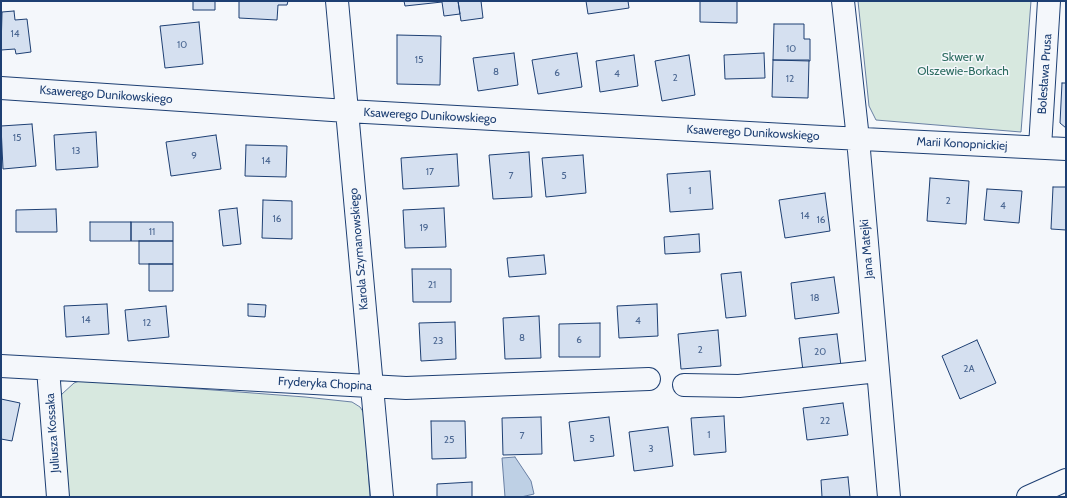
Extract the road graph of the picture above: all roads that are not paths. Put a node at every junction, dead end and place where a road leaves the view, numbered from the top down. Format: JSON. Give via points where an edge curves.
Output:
{"nodes":[{"id":1,"x":337,"y":1,"type":"edge"},
{"id":2,"x":843,"y":1,"type":"edge"},
{"id":3,"x":1049,"y":1,"type":"edge"},
{"id":4,"x":1,"y":88,"type":"edge"},
{"id":5,"x":347,"y":111,"type":"junction"},
{"id":6,"x":858,"y":139,"type":"junction"},
{"id":7,"x":1040,"y":148,"type":"junction"},
{"id":8,"x":1066,"y":149,"type":"edge"},
{"id":9,"x":1,"y":366,"type":"edge"},
{"id":10,"x":48,"y":369,"type":"junction"},
{"id":11,"x":878,"y":371,"type":"junction"},
{"id":12,"x":649,"y":379,"type":"dead end"},
{"id":13,"x":684,"y":385,"type":"dead end"},
{"id":14,"x":372,"y":387,"type":"junction"},
{"id":15,"x":1066,"y":480,"type":"edge"},
{"id":16,"x":58,"y":497,"type":"edge"},
{"id":17,"x":382,"y":497,"type":"edge"},
{"id":18,"x":889,"y":497,"type":"edge"},
{"id":19,"x":1028,"y":497,"type":"edge"}],
"edges":[{"from":1,"to":5,"type":"street","name":"Karola Szymanowskiego"},
{"from":2,"to":6,"type":"street","name":"Jana Matejki"},
{"from":3,"to":7,"type":"street","name":"Bolesława Prusa"},
{"from":4,"to":5,"type":"street","name":"Ksawerego Dunikowskiego"},
{"from":5,"to":6,"type":"street","name":"Ksawerego Dunikowskiego"},
{"from":5,"to":14,"type":"street","name":"Karola Szymanowskiego"},
{"from":6,"to":7,"type":"street","name":"Marii Konopnickiej"},
{"from":6,"to":11,"type":"street","name":"Jana Matejki"},
{"from":7,"to":8,"type":"street","name":"Marii Konopnickiej"},
{"from":9,"to":10,"type":"street","name":"Fryderyka Chopina"},
{"from":10,"to":14,"type":"street","name":"Fryderyka Chopina"},
{"from":10,"to":16,"type":"street","name":"Juliusza Kossaka"},
{"from":11,"to":13,"type":"street","via":[[739,386]]},
{"from":11,"to":18,"type":"street","name":"Jana Matejki"},
{"from":12,"to":14,"type":"street","name":"Fryderyka Chopina"},
{"from":14,"to":17,"type":"street","name":"Karola Szymanowskiego"},
{"from":15,"to":19,"type":"street"}]}
